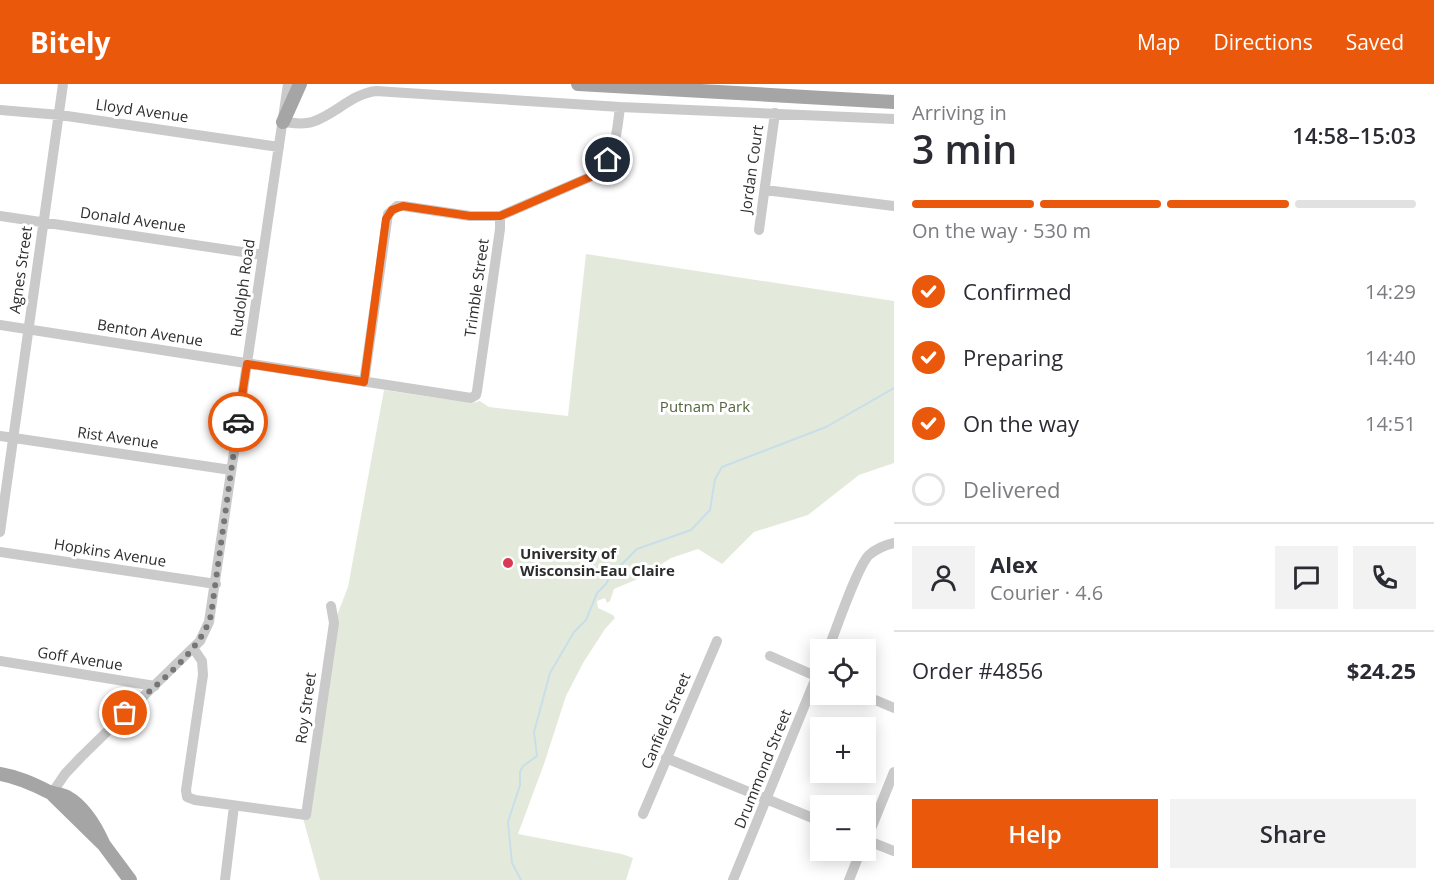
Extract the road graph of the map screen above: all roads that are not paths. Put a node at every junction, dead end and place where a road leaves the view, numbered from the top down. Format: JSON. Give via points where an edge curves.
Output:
{"nodes":[{"id":1,"x":63,"y":84,"type":"edge"},
{"id":2,"x":288,"y":84,"type":"edge"},
{"id":3,"x":300,"y":84,"type":"edge"},
{"id":4,"x":578,"y":84,"type":"edge"},
{"id":5,"x":894,"y":102,"type":"edge"},
{"id":6,"x":620,"y":106,"type":"junction"},
{"id":7,"x":0,"y":110,"type":"edge"},
{"id":8,"x":775,"y":113,"type":"junction"},
{"id":9,"x":60,"y":115,"type":"junction"},
{"id":10,"x":894,"y":119,"type":"edge"},
{"id":11,"x":284,"y":122,"type":"junction"},
{"id":12,"x":279,"y":147,"type":"junction"},
{"id":13,"x":765,"y":189,"type":"junction"},
{"id":14,"x":894,"y":206,"type":"edge"},
{"id":15,"x":0,"y":216,"type":"edge"},
{"id":16,"x":500,"y":216,"type":"junction"},
{"id":17,"x":43,"y":222,"type":"junction"},
{"id":18,"x":759,"y":230,"type":"dead end"},
{"id":19,"x":262,"y":255,"type":"junction"},
{"id":20,"x":0,"y":325,"type":"edge"},
{"id":21,"x":28,"y":329,"type":"junction"},
{"id":22,"x":247,"y":364,"type":"junction"},
{"id":23,"x":364,"y":382,"type":"junction"},
{"id":24,"x":474,"y":397,"type":"joint"},
{"id":25,"x":0,"y":436,"type":"edge"},
{"id":26,"x":13,"y":438,"type":"junction"},
{"id":27,"x":231,"y":470,"type":"junction"},
{"id":28,"x":0,"y":532,"type":"edge"},
{"id":29,"x":894,"y":543,"type":"edge"},
{"id":30,"x":0,"y":552,"type":"edge"},
{"id":31,"x":216,"y":585,"type":"junction"},
{"id":32,"x":331,"y":606,"type":"dead end"},
{"id":33,"x":832,"y":639,"type":"edge"},
{"id":34,"x":717,"y":641,"type":"dead end"},
{"id":35,"x":193,"y":648,"type":"junction"},
{"id":36,"x":770,"y":656,"type":"dead end"},
{"id":37,"x":0,"y":661,"type":"edge"},
{"id":38,"x":810,"y":671,"type":"edge"},
{"id":39,"x":154,"y":686,"type":"junction"},
{"id":40,"x":810,"y":696,"type":"edge"},
{"id":41,"x":876,"y":700,"type":"edge"},
{"id":42,"x":894,"y":708,"type":"edge"},
{"id":43,"x":666,"y":758,"type":"junction"},
{"id":44,"x":894,"y":772,"type":"edge"},
{"id":45,"x":0,"y":774,"type":"edge"},
{"id":46,"x":52,"y":793,"type":"junction"},
{"id":47,"x":767,"y":800,"type":"junction"},
{"id":48,"x":234,"y":806,"type":"junction"},
{"id":49,"x":643,"y":814,"type":"dead end"},
{"id":50,"x":876,"y":816,"type":"edge"},
{"id":51,"x":810,"y":817,"type":"edge"},
{"id":52,"x":876,"y":844,"type":"edge"},
{"id":53,"x":894,"y":851,"type":"edge"},
{"id":54,"x":857,"y":861,"type":"edge"},
{"id":55,"x":130,"y":880,"type":"edge"},
{"id":56,"x":225,"y":880,"type":"edge"},
{"id":57,"x":733,"y":880,"type":"edge"},
{"id":58,"x":849,"y":880,"type":"edge"}],
"edges":[{"from":1,"to":9,"type":"street","name":"Agnes Street"},
{"from":2,"to":11,"type":"street","name":"Rudolph Road"},
{"from":3,"to":11,"type":"main road"},
{"from":4,"to":5,"type":"main road"},
{"from":6,"to":8,"type":"street"},
{"from":6,"to":11,"type":"street","via":[[376,91],[354,98],[312,122]]},
{"from":6,"to":16,"type":"street","via":[[613,149],[598,171]]},
{"from":7,"to":9,"type":"street","name":"Lloyd Avenue"},
{"from":8,"to":10,"type":"street"},
{"from":8,"to":13,"type":"street","name":"Jordan Court"},
{"from":9,"to":12,"type":"street","name":"Lloyd Avenue"},
{"from":9,"to":17,"type":"street","name":"Agnes Street"},
{"from":11,"to":12,"type":"street","name":"Rudolph Road"},
{"from":12,"to":19,"type":"street","name":"Rudolph Road"},
{"from":13,"to":14,"type":"street"},
{"from":13,"to":18,"type":"street","name":"Jordan Court"},
{"from":15,"to":17,"type":"street","name":"Donald Avenue"},
{"from":16,"to":23,"type":"street","via":[[470,216],[403,206],[392,210],[386,219]]},
{"from":16,"to":24,"type":"street","name":"Trimble Street"},
{"from":17,"to":19,"type":"street","name":"Donald Avenue"},
{"from":17,"to":21,"type":"street","name":"Agnes Street"},
{"from":19,"to":22,"type":"street","name":"Rudolph Road"},
{"from":20,"to":21,"type":"street","name":"Benton Avenue"},
{"from":21,"to":22,"type":"street","name":"Benton Avenue"},
{"from":21,"to":26,"type":"street","name":"Agnes Street"},
{"from":22,"to":23,"type":"street","name":"Benton Avenue"},
{"from":22,"to":27,"type":"street","name":"Rudolph Road"},
{"from":23,"to":24,"type":"street","name":"Benton Avenue"},
{"from":25,"to":26,"type":"street","name":"Rist Avenue"},
{"from":26,"to":27,"type":"street","name":"Rist Avenue"},
{"from":26,"to":28,"type":"street","name":"Agnes Street"},
{"from":27,"to":31,"type":"street","name":"Rudolph Road"},
{"from":29,"to":33,"type":"street","via":[[868,556]]},
{"from":30,"to":31,"type":"street","name":"Hopkins Avenue"},
{"from":31,"to":35,"type":"street","name":"Rudolph Road","via":[[209,622]]},
{"from":32,"to":48,"type":"street","name":"Roy Street","via":[[334,623],[306,815]]},
{"from":34,"to":43,"type":"street","name":"Canfield Street"},
{"from":35,"to":39,"type":"street","name":"Rudolph Road"},
{"from":35,"to":48,"type":"street","via":[[200,655],[203,668],[186,790],[188,797],[195,800]]},
{"from":36,"to":38,"type":"street"},
{"from":37,"to":39,"type":"street","name":"Goff Avenue"},
{"from":39,"to":46,"type":"street","name":"Rudolph Road","via":[[73,764]]},
{"from":40,"to":47,"type":"street","name":"Drummond Street"},
{"from":41,"to":42,"type":"street"},
{"from":43,"to":47,"type":"street"},
{"from":43,"to":49,"type":"street","name":"Canfield Street"},
{"from":44,"to":50,"type":"street"},
{"from":45,"to":46,"type":"main road"},
{"from":46,"to":55,"type":"main road","via":[[104,845]]},
{"from":47,"to":51,"type":"street"},
{"from":47,"to":57,"type":"street","name":"Drummond Street"},
{"from":48,"to":56,"type":"street"},
{"from":52,"to":53,"type":"street"},
{"from":54,"to":58,"type":"street"}]}
